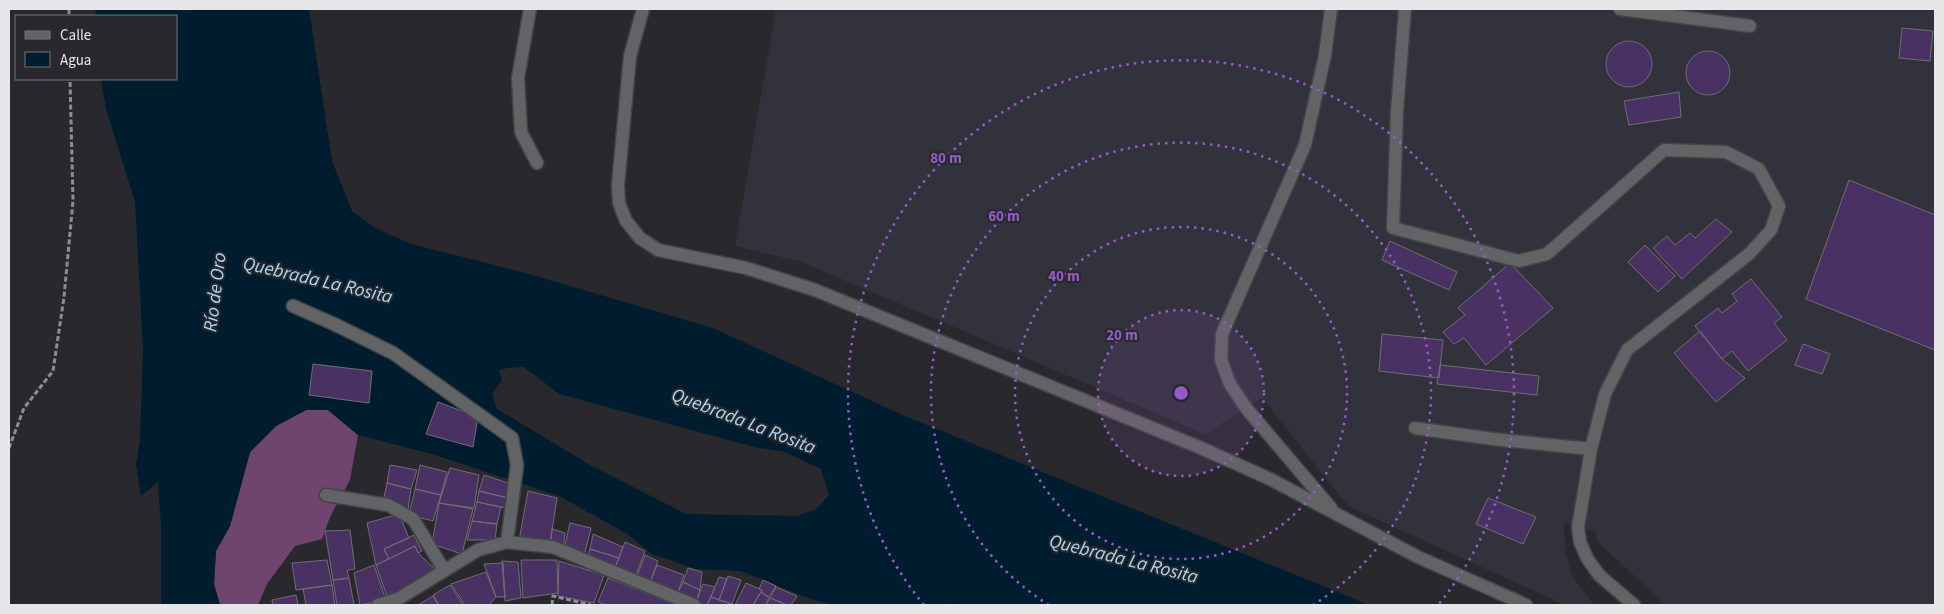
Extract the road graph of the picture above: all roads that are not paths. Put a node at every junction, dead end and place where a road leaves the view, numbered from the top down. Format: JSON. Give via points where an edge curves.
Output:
{"nodes":[{"id":1,"x":530,"y":9,"type":"edge"},
{"id":2,"x":643,"y":9,"type":"edge"},
{"id":3,"x":1331,"y":9,"type":"edge"},
{"id":4,"x":1405,"y":9,"type":"edge"},
{"id":5,"x":1620,"y":9,"type":"edge"},
{"id":6,"x":1750,"y":26,"type":"dead end"},
{"id":7,"x":537,"y":163,"type":"dead end"},
{"id":8,"x":293,"y":306,"type":"dead end"},
{"id":9,"x":1415,"y":428,"type":"dead end"},
{"id":10,"x":1591,"y":449,"type":"junction"},
{"id":11,"x":326,"y":495,"type":"dead end"},
{"id":12,"x":1336,"y":514,"type":"junction"},
{"id":13,"x":506,"y":542,"type":"junction"},
{"id":14,"x":444,"y":570,"type":"junction"},
{"id":15,"x":400,"y":602,"type":"edge"},
{"id":16,"x":378,"y":605,"type":"edge"},
{"id":17,"x":694,"y":605,"type":"edge"},
{"id":18,"x":1526,"y":605,"type":"edge"},
{"id":19,"x":1634,"y":605,"type":"edge"}],
"edges":[{"from":1,"to":7,"type":"street","via":[[518,78],[521,132]]},
{"from":2,"to":12,"type":"street","via":[[630,56],[618,185],[619,203],[626,222],[640,238],[658,250],[746,268],[815,290],[1202,448]]},
{"from":3,"to":12,"type":"street","via":[[1325,55],[1305,145],[1222,334],[1221,360],[1230,384],[1246,408]]},
{"from":4,"to":10,"type":"street","via":[[1393,228],[1519,260],[1547,254],[1664,150],[1726,152],[1758,168],[1779,206],[1771,230],[1749,254],[1627,350],[1605,394]]},
{"from":5,"to":6,"type":"street"},
{"from":8,"to":13,"type":"street","via":[[392,353],[512,438],[517,465]]},
{"from":9,"to":10,"type":"street"},
{"from":10,"to":19,"type":"street","via":[[1578,527],[1580,542],[1599,575]]},
{"from":11,"to":14,"type":"street","via":[[388,505],[413,519]]},
{"from":12,"to":18,"type":"street","via":[[1418,557]]},
{"from":13,"to":14,"type":"street","via":[[478,550]]},
{"from":13,"to":17,"type":"street","via":[[553,547]]},
{"from":14,"to":15,"type":"street"},
{"from":15,"to":16,"type":"street"}]}
